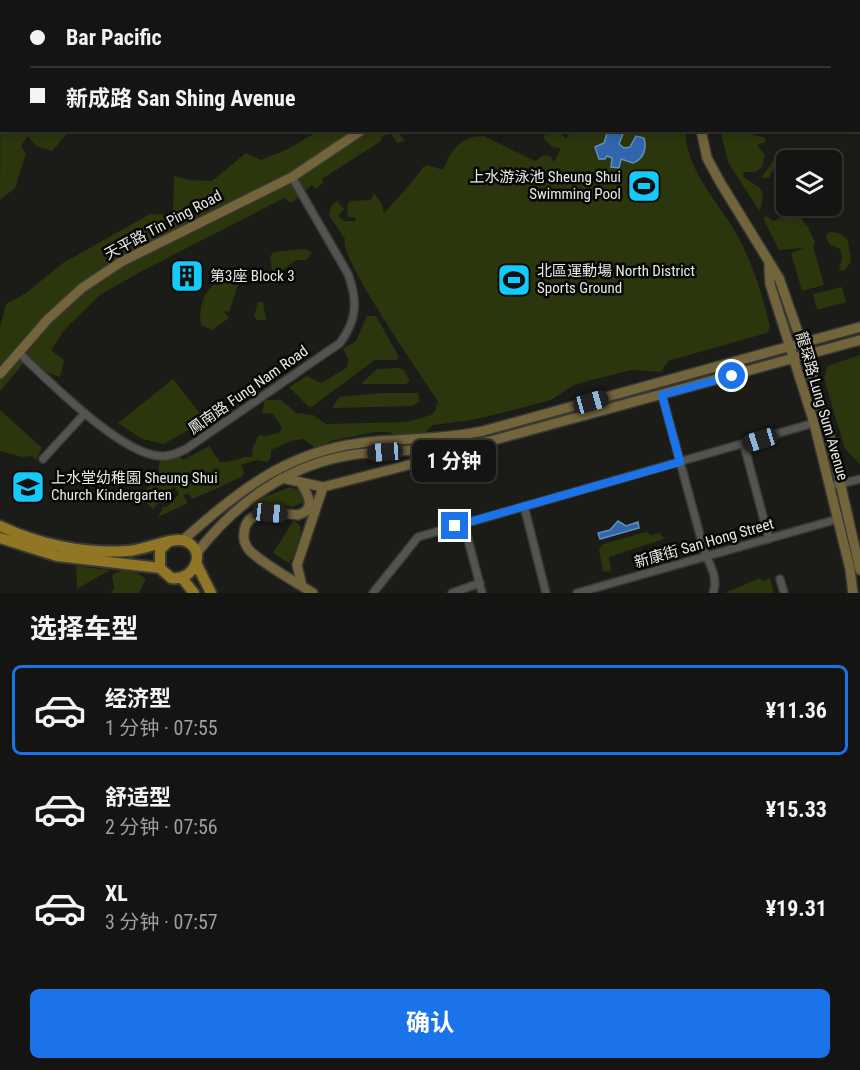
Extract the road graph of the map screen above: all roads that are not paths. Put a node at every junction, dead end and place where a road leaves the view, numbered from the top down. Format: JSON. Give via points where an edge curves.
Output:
{"nodes":[{"id":1,"x":360,"y":132,"type":"edge"},
{"id":2,"x":701,"y":132,"type":"edge"},
{"id":3,"x":292,"y":177,"type":"junction"},
{"id":4,"x":769,"y":263,"type":"junction"},
{"id":5,"x":860,"y":327,"type":"edge"},
{"id":6,"x":860,"y":340,"type":"edge"},
{"id":7,"x":802,"y":343,"type":"junction"},
{"id":8,"x":789,"y":347,"type":"junction"},
{"id":9,"x":18,"y":352,"type":"junction"},
{"id":10,"x":806,"y":355,"type":"junction"},
{"id":11,"x":794,"y":359,"type":"junction"},
{"id":12,"x":0,"y":374,"type":"edge"},
{"id":13,"x":662,"y":395,"type":"junction"},
{"id":14,"x":85,"y":413,"type":"junction"},
{"id":15,"x":814,"y":423,"type":"junction"},
{"id":16,"x":744,"y":445,"type":"junction"},
{"id":17,"x":437,"y":450,"type":"junction"},
{"id":18,"x":43,"y":459,"type":"dead end"},
{"id":19,"x":680,"y":462,"type":"junction"},
{"id":20,"x":282,"y":478,"type":"junction"},
{"id":21,"x":860,"y":480,"type":"edge"},
{"id":22,"x":301,"y":483,"type":"junction"},
{"id":23,"x":842,"y":484,"type":"junction"},
{"id":24,"x":324,"y":487,"type":"junction"},
{"id":25,"x":830,"y":487,"type":"junction"},
{"id":26,"x":524,"y":506,"type":"junction"},
{"id":27,"x":298,"y":515,"type":"junction"},
{"id":28,"x":838,"y":519,"type":"junction"},
{"id":29,"x":464,"y":524,"type":"junction"},
{"id":30,"x":0,"y":526,"type":"edge"},
{"id":31,"x":308,"y":531,"type":"junction"},
{"id":32,"x":0,"y":538,"type":"edge"},
{"id":33,"x":769,"y":539,"type":"junction"},
{"id":34,"x":183,"y":540,"type":"junction"},
{"id":35,"x":169,"y":542,"type":"junction"},
{"id":36,"x":707,"y":558,"type":"junction"},
{"id":37,"x":196,"y":559,"type":"junction"},
{"id":38,"x":297,"y":565,"type":"junction"},
{"id":39,"x":160,"y":568,"type":"junction"},
{"id":40,"x":860,"y":570,"type":"edge"},
{"id":41,"x":284,"y":573,"type":"junction"},
{"id":42,"x":182,"y":578,"type":"junction"},
{"id":43,"x":780,"y":579,"type":"dead end"},
{"id":44,"x":480,"y":583,"type":"junction"},
{"id":45,"x":302,"y":586,"type":"junction"},
{"id":46,"x":194,"y":593,"type":"edge"},
{"id":47,"x":211,"y":593,"type":"edge"},
{"id":48,"x":313,"y":593,"type":"edge"},
{"id":49,"x":373,"y":593,"type":"edge"},
{"id":50,"x":452,"y":593,"type":"edge"},
{"id":51,"x":482,"y":593,"type":"edge"},
{"id":52,"x":546,"y":593,"type":"edge"},
{"id":53,"x":577,"y":593,"type":"edge"},
{"id":54,"x":713,"y":593,"type":"edge"},
{"id":55,"x":784,"y":593,"type":"edge"},
{"id":56,"x":853,"y":593,"type":"edge"}],
"edges":[{"from":1,"to":3,"type":"street","name":"天平路 Tin Ping Road"},
{"from":2,"to":4,"type":"street","name":"龍琛路 Lung Sum Avenue","via":[[707,158]]},
{"from":3,"to":9,"type":"street","name":"天平路 Tin Ping Road","via":[[121,262],[82,288]]},
{"from":3,"to":14,"type":"street","name":"鳳南路 Fung Nam Road","via":[[354,291],[356,310],[340,343],[243,412],[175,454],[160,456],[136,450]]},
{"from":4,"to":7,"type":"street","name":"龍琛路 Lung Sum Avenue","via":[[779,278]]},
{"from":4,"to":8,"type":"street","name":"龍琛路 Lung Sum Avenue","via":[[770,284]]},
{"from":5,"to":7,"type":"street"},
{"from":6,"to":10,"type":"street"},
{"from":7,"to":8,"type":"street"},
{"from":7,"to":10,"type":"street","name":"龍琛路 Lung Sum Avenue"},
{"from":8,"to":11,"type":"street","name":"龍琛路 Lung Sum Avenue"},
{"from":8,"to":34,"type":"street","via":[[483,431],[357,444],[316,453],[255,481]]},
{"from":9,"to":12,"type":"street","name":"天平路 Tin Ping Road"},
{"from":9,"to":14,"type":"street","name":"鳳南路 Fung Nam Road"},
{"from":10,"to":11,"type":"street"},
{"from":10,"to":23,"type":"street","name":"龍琛路 Lung Sum Avenue"},
{"from":11,"to":13,"type":"street"},
{"from":11,"to":15,"type":"street","name":"龍琛路 Lung Sum Avenue"},
{"from":13,"to":17,"type":"street","via":[[494,440]]},
{"from":13,"to":19,"type":"street"},
{"from":14,"to":18,"type":"street"},
{"from":15,"to":16,"type":"street"},
{"from":15,"to":25,"type":"street","name":"龍琛路 Lung Sum Avenue"},
{"from":16,"to":19,"type":"street"},
{"from":16,"to":33,"type":"street"},
{"from":17,"to":20,"type":"street","via":[[354,455]]},
{"from":17,"to":24,"type":"street","via":[[416,463]]},
{"from":19,"to":26,"type":"street"},
{"from":19,"to":36,"type":"street"},
{"from":20,"to":22,"type":"street"},
{"from":20,"to":37,"type":"street","via":[[233,512]]},
{"from":21,"to":23,"type":"street"},
{"from":22,"to":24,"type":"street"},
{"from":22,"to":27,"type":"street","via":[[310,504]]},
{"from":23,"to":25,"type":"street"},
{"from":23,"to":40,"type":"street","name":"龍琛路 Lung Sum Avenue"},
{"from":24,"to":31,"type":"street"},
{"from":25,"to":28,"type":"street","name":"龍琛路 Lung Sum Avenue"},
{"from":26,"to":29,"type":"street"},
{"from":26,"to":52,"type":"street"},
{"from":27,"to":31,"type":"street"},
{"from":27,"to":41,"type":"street","via":[[261,513],[250,519],[244,530],[250,551]]},
{"from":28,"to":33,"type":"street","name":"新康街 San Hong Street"},
{"from":28,"to":56,"type":"street","name":"龍琛路 Lung Sum Avenue"},
{"from":29,"to":44,"type":"street"},
{"from":29,"to":49,"type":"street","via":[[418,537]]},
{"from":30,"to":35,"type":"main road","via":[[46,542],[94,550],[137,551]]},
{"from":31,"to":38,"type":"street"},
{"from":32,"to":39,"type":"main road","via":[[70,558]]},
{"from":33,"to":36,"type":"street","name":"新康街 San Hong Street"},
{"from":34,"to":35,"type":"main road"},
{"from":34,"to":37,"type":"main road","via":[[190,544]]},
{"from":35,"to":39,"type":"main road","via":[[158,556]]},
{"from":36,"to":53,"type":"street","name":"新康街 San Hong Street"},
{"from":36,"to":54,"type":"street","via":[[715,583]]},
{"from":37,"to":42,"type":"main road","via":[[190,574]]},
{"from":37,"to":47,"type":"main road"},
{"from":38,"to":41,"type":"street"},
{"from":38,"to":45,"type":"street"},
{"from":39,"to":42,"type":"main road","via":[[168,576]]},
{"from":41,"to":45,"type":"street"},
{"from":42,"to":46,"type":"main road"},
{"from":43,"to":55,"type":"street"},
{"from":44,"to":50,"type":"street"},
{"from":44,"to":51,"type":"street"},
{"from":45,"to":48,"type":"street"}]}
